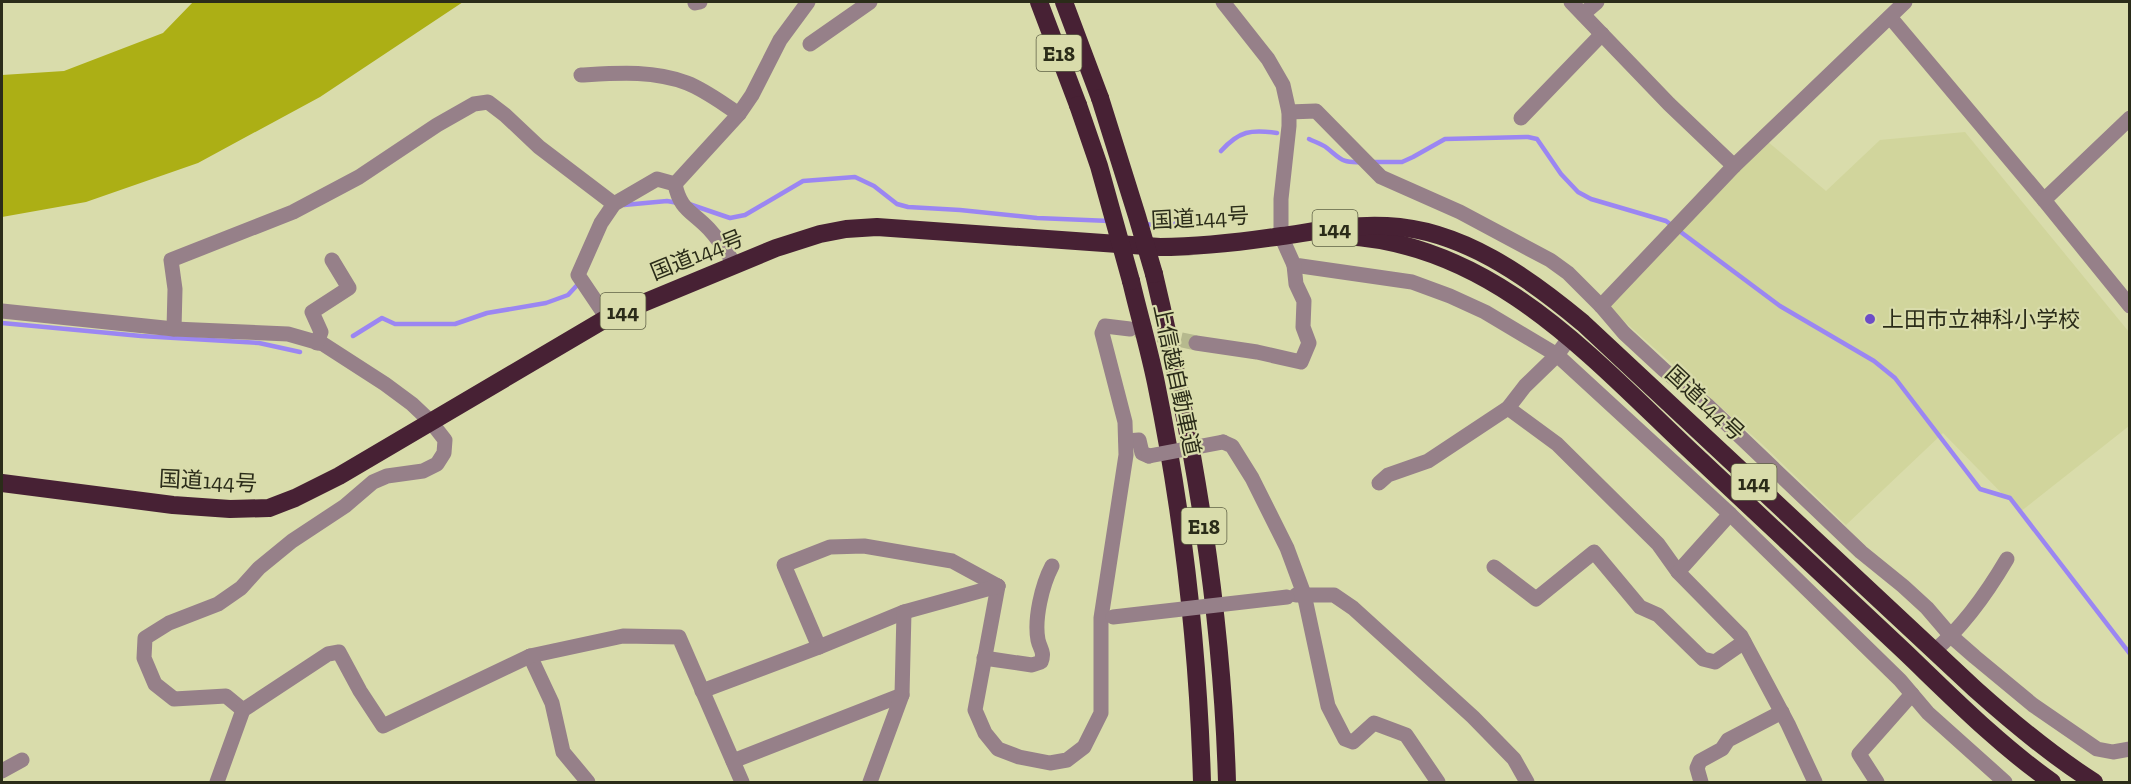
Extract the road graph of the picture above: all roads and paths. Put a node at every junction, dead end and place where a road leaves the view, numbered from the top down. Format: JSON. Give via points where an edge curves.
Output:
{"nodes":[{"id":1,"x":808,"y":2,"type":"edge"},
{"id":2,"x":870,"y":2,"type":"edge"},
{"id":3,"x":1039,"y":2,"type":"edge"},
{"id":4,"x":1064,"y":2,"type":"edge"},
{"id":5,"x":1223,"y":2,"type":"edge"},
{"id":6,"x":1571,"y":2,"type":"edge"},
{"id":7,"x":1598,"y":2,"type":"edge"},
{"id":8,"x":1905,"y":2,"type":"edge"},
{"id":9,"x":1583,"y":14,"type":"junction"},
{"id":10,"x":1890,"y":17,"type":"junction"},
{"id":11,"x":1602,"y":34,"type":"junction"},
{"id":12,"x":810,"y":44,"type":"dead end"},
{"id":13,"x":581,"y":75,"type":"dead end"},
{"id":14,"x":1289,"y":112,"type":"junction"},
{"id":15,"x":739,"y":114,"type":"junction"},
{"id":16,"x":1521,"y":118,"type":"dead end"},
{"id":17,"x":2130,"y":118,"type":"edge"},
{"id":18,"x":1734,"y":166,"type":"junction"},
{"id":19,"x":680,"y":197,"type":"junction"},
{"id":20,"x":2044,"y":200,"type":"junction"},
{"id":21,"x":614,"y":204,"type":"junction"},
{"id":22,"x":1281,"y":236,"type":"junction"},
{"id":23,"x":332,"y":260,"type":"dead end"},
{"id":24,"x":735,"y":265,"type":"junction"},
{"id":25,"x":1294,"y":266,"type":"junction"},
{"id":26,"x":1601,"y":306,"type":"junction"},
{"id":27,"x":2130,"y":306,"type":"edge"},
{"id":28,"x":2,"y":311,"type":"edge"},
{"id":29,"x":607,"y":318,"type":"junction"},
{"id":30,"x":1130,"y":328,"type":"tunnel mouth"},
{"id":31,"x":174,"y":329,"type":"junction"},
{"id":32,"x":1570,"y":337,"type":"junction"},
{"id":33,"x":317,"y":343,"type":"junction"},
{"id":34,"x":1196,"y":343,"type":"tunnel mouth"},
{"id":35,"x":1557,"y":355,"type":"junction"},
{"id":36,"x":1508,"y":408,"type":"junction"},
{"id":37,"x":431,"y":422,"type":"junction"},
{"id":38,"x":1126,"y":441,"type":"junction"},
{"id":39,"x":2,"y":483,"type":"edge"},
{"id":40,"x":1379,"y":483,"type":"dead end"},
{"id":41,"x":1730,"y":514,"type":"junction"},
{"id":42,"x":2007,"y":559,"type":"dead end"},
{"id":43,"x":1052,"y":566,"type":"dead end"},
{"id":44,"x":1494,"y":567,"type":"dead end"},
{"id":45,"x":1186,"y":569,"type":"junction"},
{"id":46,"x":1678,"y":572,"type":"junction"},
{"id":47,"x":998,"y":586,"type":"junction"},
{"id":48,"x":1304,"y":594,"type":"junction"},
{"id":49,"x":904,"y":612,"type":"junction"},
{"id":50,"x":1107,"y":617,"type":"junction"},
{"id":51,"x":1951,"y":636,"type":"junction"},
{"id":52,"x":1744,"y":642,"type":"junction"},
{"id":53,"x":819,"y":647,"type":"junction"},
{"id":54,"x":1934,"y":651,"type":"junction"},
{"id":55,"x":1220,"y":653,"type":"junction"},
{"id":56,"x":530,"y":656,"type":"junction"},
{"id":57,"x":984,"y":658,"type":"junction"},
{"id":58,"x":702,"y":691,"type":"junction"},
{"id":59,"x":1912,"y":694,"type":"junction"},
{"id":60,"x":902,"y":695,"type":"junction"},
{"id":61,"x":243,"y":710,"type":"junction"},
{"id":62,"x":1782,"y":712,"type":"junction"},
{"id":63,"x":2130,"y":749,"type":"edge"},
{"id":64,"x":22,"y":760,"type":"dead end"},
{"id":65,"x":733,"y":761,"type":"junction"},
{"id":66,"x":2,"y":771,"type":"edge"},
{"id":67,"x":217,"y":783,"type":"edge"},
{"id":68,"x":588,"y":783,"type":"edge"},
{"id":69,"x":742,"y":783,"type":"edge"},
{"id":70,"x":870,"y":783,"type":"edge"},
{"id":71,"x":1194,"y":783,"type":"edge"},
{"id":72,"x":1202,"y":783,"type":"edge"},
{"id":73,"x":1227,"y":783,"type":"edge"},
{"id":74,"x":1236,"y":783,"type":"edge"},
{"id":75,"x":1438,"y":783,"type":"edge"},
{"id":76,"x":1527,"y":783,"type":"edge"},
{"id":77,"x":1701,"y":783,"type":"edge"},
{"id":78,"x":1815,"y":783,"type":"edge"},
{"id":79,"x":1877,"y":783,"type":"edge"},
{"id":80,"x":2005,"y":783,"type":"edge"},
{"id":81,"x":2052,"y":783,"type":"edge"},
{"id":82,"x":2094,"y":783,"type":"edge"}],
"edges":[{"from":1,"to":15,"type":"street","via":[[780,40]]},
{"from":2,"to":12,"type":"street"},
{"from":3,"to":45,"type":"highway","name":"上信越自動車道","number":"E18","bridge":true,"via":[[1078,105],[1131,281],[1156,383]]},
{"from":4,"to":55,"type":"highway","name":"上信越自動車道","number":"E18","bridge":true,"via":[[1100,98],[1154,274],[1196,469]]},
{"from":5,"to":14,"type":"street","via":[[1268,59],[1283,85]]},
{"from":6,"to":9,"type":"street"},
{"from":7,"to":9,"type":"street"},
{"from":8,"to":10,"type":"street"},
{"from":9,"to":11,"type":"street"},
{"from":10,"to":18,"type":"street"},
{"from":10,"to":20,"type":"street"},
{"from":11,"to":16,"type":"street"},
{"from":11,"to":18,"type":"street"},
{"from":13,"to":15,"type":"street","via":[[645,73],[668,77],[689,83]]},
{"from":14,"to":22,"type":"street"},
{"from":14,"to":26,"type":"street","via":[[1316,111],[1380,177],[1460,212],[1550,260]]},
{"from":15,"to":19,"type":"street"},
{"from":17,"to":20,"type":"street"},
{"from":18,"to":26,"type":"street"},
{"from":19,"to":21,"type":"street","via":[[657,179]]},
{"from":19,"to":24,"type":"street"},
{"from":20,"to":27,"type":"street"},
{"from":21,"to":29,"type":"street","via":[[601,224],[580,279]]},
{"from":21,"to":31,"type":"street","via":[[488,102],[474,104],[359,177],[293,212],[171,260]]},
{"from":22,"to":24,"type":"highway","name":"国道144号","number":"144","via":[[1160,247],[856,228],[820,234]]},
{"from":22,"to":25,"type":"street"},
{"from":22,"to":32,"type":"highway","name":"国道144号","number":"144","via":[[1355,236],[1414,247],[1495,283]]},
{"from":22,"to":54,"type":"highway","name":"国道144号","number":"144","via":[[1362,226],[1417,230],[1476,250],[1531,281],[1583,323]]},
{"from":23,"to":33,"type":"street","via":[[349,288],[312,312],[321,333]]},
{"from":24,"to":29,"type":"highway","name":"国道144号","number":"144"},
{"from":25,"to":34,"type":"street","via":[[1296,284],[1304,301],[1303,327],[1309,343],[1301,362]]},
{"from":25,"to":35,"type":"street","via":[[1412,282],[1485,312]]},
{"from":26,"to":51,"type":"street","via":[[1624,333],[1707,405],[1861,552],[1903,586]]},
{"from":28,"to":31,"type":"street"},
{"from":29,"to":37,"type":"highway","name":"国道144号","number":"144"},
{"from":30,"to":38,"type":"street","via":[[1105,326],[1102,333],[1125,422]]},
{"from":31,"to":33,"type":"street","via":[[288,334]]},
{"from":32,"to":35,"type":"street"},
{"from":32,"to":81,"type":"highway","name":"国道144号","number":"144","via":[[1965,710]]},
{"from":33,"to":37,"type":"street","via":[[386,384]]},
{"from":35,"to":36,"type":"street"},
{"from":35,"to":41,"type":"street"},
{"from":36,"to":40,"type":"street","via":[[1428,461],[1388,475]]},
{"from":36,"to":46,"type":"street","via":[[1557,444],[1658,544]]},
{"from":37,"to":39,"type":"highway","name":"国道144号","number":"144","via":[[339,476],[269,508],[230,510],[173,505]]},
{"from":37,"to":61,"type":"street","via":[[445,440],[444,453],[436,464],[423,471],[373,482],[338,512],[292,541],[218,604],[169,622],[145,638],[144,658],[155,684],[174,699],[226,696]]},
{"from":38,"to":48,"type":"street","bridge":true,"via":[[1139,440],[1142,453],[1149,456],[1223,442],[1232,446],[1287,548]]},
{"from":38,"to":50,"type":"street"},
{"from":41,"to":46,"type":"street"},
{"from":41,"to":59,"type":"street"},
{"from":42,"to":51,"type":"street"},
{"from":43,"to":57,"type":"street","via":[[1044,581],[1038,620],[1038,640],[1044,655],[1041,662],[1032,665]]},
{"from":44,"to":52,"type":"street","via":[[1536,599],[1594,552],[1640,608],[1658,615],[1702,659],[1715,662]]},
{"from":45,"to":71,"type":"highway"},
{"from":45,"to":72,"type":"highway","name":"上信越自動車道","number":"E18"},
{"from":46,"to":52,"type":"street"},
{"from":47,"to":49,"type":"street"},
{"from":47,"to":53,"type":"street","via":[[952,561],[864,546],[830,547],[784,565]]},
{"from":47,"to":57,"type":"street"},
{"from":48,"to":50,"type":"street","bridge":true},
{"from":48,"to":75,"type":"street","via":[[1328,706],[1345,739],[1353,742],[1374,723],[1406,735]]},
{"from":48,"to":76,"type":"street","via":[[1334,595],[1353,608],[1473,717],[1514,759]]},
{"from":49,"to":53,"type":"street"},
{"from":49,"to":60,"type":"street"},
{"from":50,"to":57,"type":"street","via":[[1101,713],[1084,747],[1067,760],[1050,763],[998,749],[985,733],[975,710]]},
{"from":51,"to":54,"type":"street"},
{"from":51,"to":63,"type":"street","via":[[2032,705],[2097,749]]},
{"from":52,"to":62,"type":"street"},
{"from":53,"to":58,"type":"street"},
{"from":54,"to":82,"type":"highway","name":"国道144号","number":"144","via":[[2035,742]]},
{"from":55,"to":73,"type":"highway","name":"上信越自動車道","number":"E18"},
{"from":55,"to":74,"type":"highway"},
{"from":56,"to":58,"type":"street","via":[[623,636],[679,636]]},
{"from":56,"to":61,"type":"street","via":[[383,726],[339,652],[328,654]]},
{"from":56,"to":68,"type":"street","via":[[552,703],[563,752]]},
{"from":58,"to":65,"type":"street"},
{"from":59,"to":79,"type":"street","via":[[1859,754]]},
{"from":59,"to":80,"type":"street"},
{"from":60,"to":65,"type":"street"},
{"from":60,"to":70,"type":"street"},
{"from":61,"to":67,"type":"street"},
{"from":62,"to":77,"type":"street","via":[[1728,740],[1722,749],[1700,762],[1697,768]]},
{"from":62,"to":78,"type":"street"},
{"from":64,"to":66,"type":"street"},
{"from":65,"to":69,"type":"street"}]}
